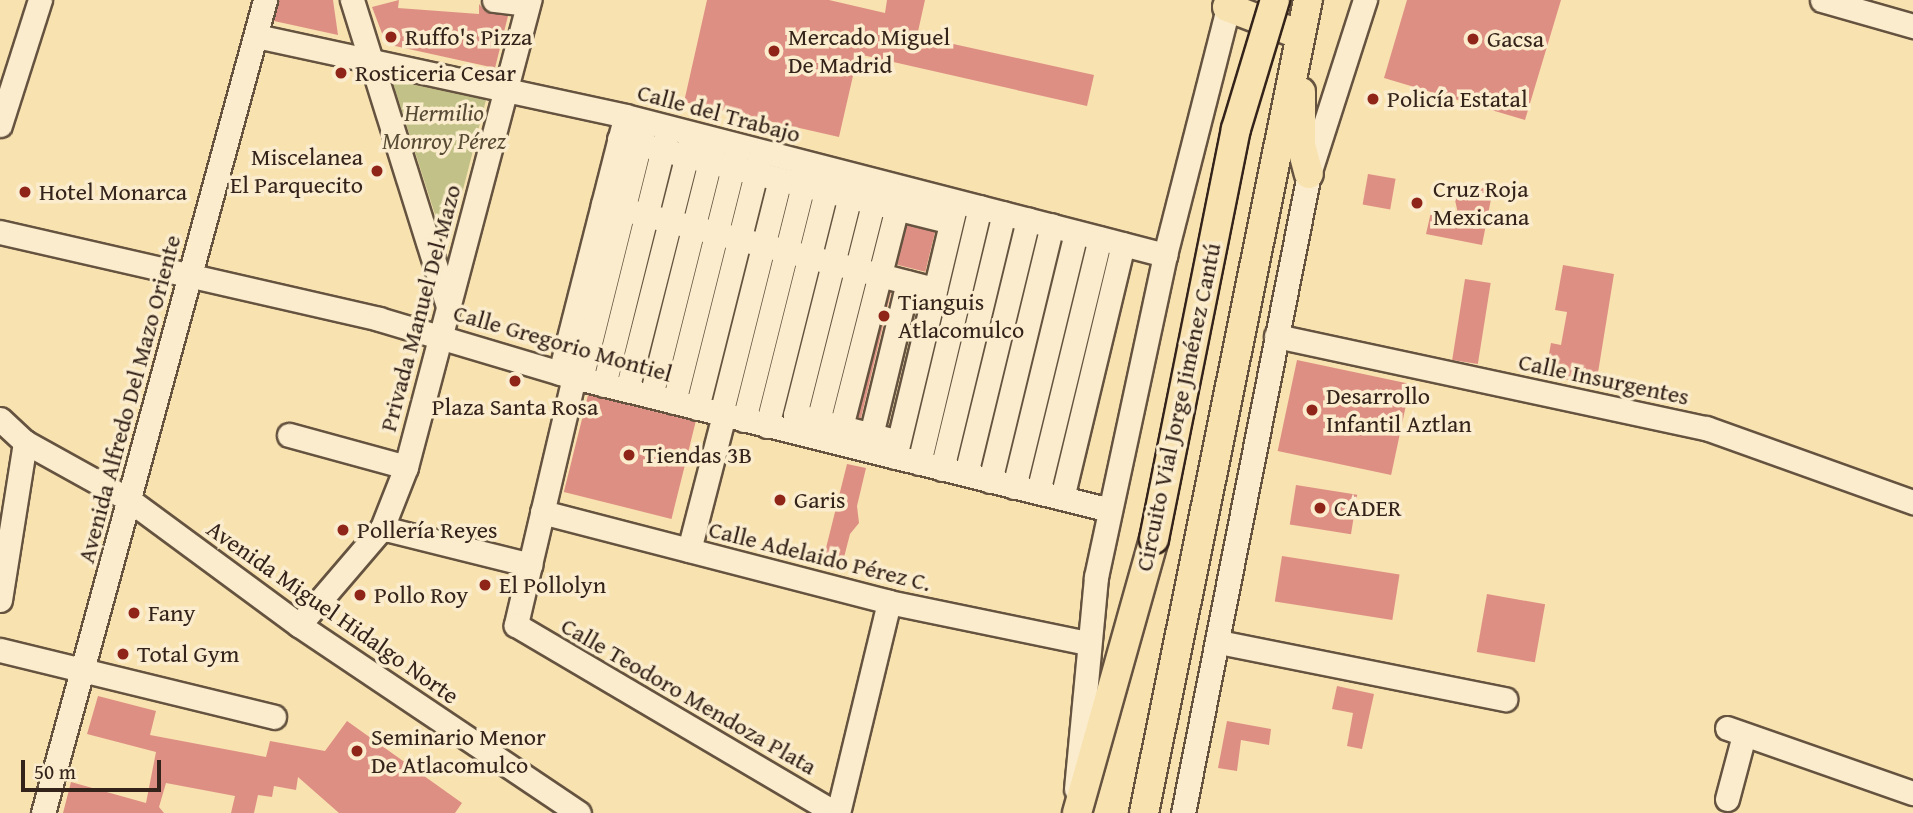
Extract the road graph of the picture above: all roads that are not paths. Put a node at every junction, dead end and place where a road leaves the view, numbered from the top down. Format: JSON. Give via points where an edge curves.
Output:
{"nodes":[{"id":1,"x":40,"y":0,"type":"edge"},
{"id":2,"x":265,"y":0,"type":"edge"},
{"id":3,"x":353,"y":0,"type":"edge"},
{"id":4,"x":494,"y":0,"type":"edge"},
{"id":5,"x":1275,"y":0,"type":"edge"},
{"id":6,"x":1308,"y":0,"type":"edge"},
{"id":7,"x":1365,"y":0,"type":"edge"},
{"id":8,"x":1822,"y":0,"type":"edge"},
{"id":9,"x":528,"y":2,"type":"edge"},
{"id":10,"x":1229,"y":4,"type":"edge"},
{"id":11,"x":1913,"y":26,"type":"edge"},
{"id":12,"x":1298,"y":34,"type":"junction"},
{"id":13,"x":256,"y":36,"type":"junction"},
{"id":14,"x":372,"y":62,"type":"junction"},
{"id":15,"x":503,"y":89,"type":"junction"},
{"id":16,"x":635,"y":118,"type":"junction"},
{"id":17,"x":0,"y":125,"type":"edge"},
{"id":18,"x":669,"y":127,"type":"junction"},
{"id":19,"x":692,"y":133,"type":"junction"},
{"id":20,"x":629,"y":141,"type":"junction"},
{"id":21,"x":663,"y":150,"type":"junction"},
{"id":22,"x":713,"y":150,"type":"junction"},
{"id":23,"x":686,"y":156,"type":"junction"},
{"id":24,"x":736,"y":157,"type":"junction"},
{"id":25,"x":759,"y":162,"type":"junction"},
{"id":26,"x":806,"y":174,"type":"junction"},
{"id":27,"x":1310,"y":174,"type":"junction"},
{"id":28,"x":780,"y":179,"type":"junction"},
{"id":29,"x":829,"y":180,"type":"junction"},
{"id":30,"x":852,"y":186,"type":"junction"},
{"id":31,"x":902,"y":188,"type":"junction"},
{"id":32,"x":876,"y":192,"type":"junction"},
{"id":33,"x":613,"y":207,"type":"junction"},
{"id":34,"x":980,"y":207,"type":"junction"},
{"id":35,"x":954,"y":211,"type":"junction"},
{"id":36,"x":1004,"y":213,"type":"junction"},
{"id":37,"x":646,"y":215,"type":"junction"},
{"id":38,"x":1028,"y":219,"type":"junction"},
{"id":39,"x":670,"y":221,"type":"junction"},
{"id":40,"x":1052,"y":225,"type":"junction"},
{"id":41,"x":693,"y":227,"type":"junction"},
{"id":42,"x":0,"y":232,"type":"edge"},
{"id":43,"x":1076,"y":232,"type":"junction"},
{"id":44,"x":716,"y":233,"type":"junction"},
{"id":45,"x":1100,"y":238,"type":"junction"},
{"id":46,"x":740,"y":239,"type":"junction"},
{"id":47,"x":1124,"y":244,"type":"junction"},
{"id":48,"x":763,"y":245,"type":"junction"},
{"id":49,"x":786,"y":251,"type":"junction"},
{"id":50,"x":1165,"y":255,"type":"junction"},
{"id":51,"x":810,"y":257,"type":"junction"},
{"id":52,"x":833,"y":263,"type":"junction"},
{"id":53,"x":856,"y":269,"type":"junction"},
{"id":54,"x":880,"y":275,"type":"junction"},
{"id":55,"x":190,"y":278,"type":"junction"},
{"id":56,"x":594,"y":281,"type":"junction"},
{"id":57,"x":908,"y":282,"type":"junction"},
{"id":58,"x":628,"y":289,"type":"junction"},
{"id":59,"x":935,"y":289,"type":"junction"},
{"id":60,"x":651,"y":295,"type":"junction"},
{"id":61,"x":959,"y":295,"type":"junction"},
{"id":62,"x":675,"y":301,"type":"junction"},
{"id":63,"x":982,"y":301,"type":"junction"},
{"id":64,"x":447,"y":306,"type":"junction"},
{"id":65,"x":698,"y":307,"type":"junction"},
{"id":66,"x":1006,"y":307,"type":"junction"},
{"id":67,"x":722,"y":312,"type":"junction"},
{"id":68,"x":1031,"y":313,"type":"junction"},
{"id":69,"x":745,"y":318,"type":"junction"},
{"id":70,"x":1055,"y":319,"type":"junction"},
{"id":71,"x":768,"y":324,"type":"junction"},
{"id":72,"x":1078,"y":325,"type":"junction"},
{"id":73,"x":792,"y":330,"type":"junction"},
{"id":74,"x":1102,"y":331,"type":"junction"},
{"id":75,"x":815,"y":335,"type":"junction"},
{"id":76,"x":439,"y":336,"type":"junction"},
{"id":77,"x":1276,"y":336,"type":"junction"},
{"id":78,"x":838,"y":341,"type":"junction"},
{"id":79,"x":862,"y":347,"type":"junction"},
{"id":80,"x":890,"y":354,"type":"junction"},
{"id":81,"x":918,"y":361,"type":"junction"},
{"id":82,"x":942,"y":367,"type":"junction"},
{"id":83,"x":573,"y":370,"type":"junction"},
{"id":84,"x":965,"y":373,"type":"junction"},
{"id":85,"x":606,"y":377,"type":"junction"},
{"id":86,"x":989,"y":379,"type":"junction"},
{"id":87,"x":629,"y":382,"type":"junction"},
{"id":88,"x":1013,"y":385,"type":"junction"},
{"id":89,"x":653,"y":388,"type":"junction"},
{"id":90,"x":1037,"y":390,"type":"junction"},
{"id":91,"x":676,"y":394,"type":"junction"},
{"id":92,"x":1061,"y":397,"type":"junction"},
{"id":93,"x":699,"y":400,"type":"junction"},
{"id":94,"x":1085,"y":402,"type":"junction"},
{"id":95,"x":732,"y":410,"type":"junction"},
{"id":96,"x":769,"y":418,"type":"junction"},
{"id":97,"x":0,"y":419,"type":"edge"},
{"id":98,"x":841,"y":427,"type":"junction"},
{"id":99,"x":816,"y":429,"type":"junction"},
{"id":100,"x":289,"y":435,"type":"dead end"},
{"id":101,"x":871,"y":435,"type":"junction"},
{"id":102,"x":25,"y":442,"type":"junction"},
{"id":103,"x":897,"y":449,"type":"junction"},
{"id":104,"x":919,"y":463,"type":"junction"},
{"id":105,"x":406,"y":467,"type":"junction"},
{"id":106,"x":942,"y":469,"type":"junction"},
{"id":107,"x":966,"y":474,"type":"junction"},
{"id":108,"x":990,"y":481,"type":"junction"},
{"id":109,"x":1014,"y":486,"type":"junction"},
{"id":110,"x":1038,"y":492,"type":"junction"},
{"id":111,"x":1062,"y":498,"type":"junction"},
{"id":112,"x":128,"y":499,"type":"junction"},
{"id":113,"x":1913,"y":502,"type":"edge"},
{"id":114,"x":1110,"y":510,"type":"junction"},
{"id":115,"x":542,"y":512,"type":"junction"},
{"id":116,"x":382,"y":528,"type":"junction"},
{"id":117,"x":689,"y":550,"type":"junction"},
{"id":118,"x":530,"y":565,"type":"junction"},
{"id":119,"x":0,"y":600,"type":"edge"},
{"id":120,"x":889,"y":602,"type":"junction"},
{"id":121,"x":299,"y":625,"type":"junction"},
{"id":122,"x":1219,"y":642,"type":"junction"},
{"id":123,"x":1087,"y":643,"type":"junction"},
{"id":124,"x":0,"y":650,"type":"edge"},
{"id":125,"x":82,"y":672,"type":"junction"},
{"id":126,"x":1505,"y":699,"type":"dead end"},
{"id":127,"x":274,"y":717,"type":"dead end"},
{"id":128,"x":1913,"y":793,"type":"edge"},
{"id":129,"x":1727,"y":799,"type":"dead end"},
{"id":130,"x":43,"y":813,"type":"edge"},
{"id":131,"x":579,"y":813,"type":"edge"},
{"id":132,"x":837,"y":813,"type":"edge"},
{"id":133,"x":1075,"y":813,"type":"edge"},
{"id":134,"x":1144,"y":813,"type":"edge"},
{"id":135,"x":1184,"y":813,"type":"edge"}],
"edges":[{"from":1,"to":17,"type":"street"},
{"from":2,"to":13,"type":"street","name":"Avenida Alfredo Del Mazo Oriente"},
{"from":3,"to":14,"type":"street"},
{"from":4,"to":9,"type":"street"},
{"from":5,"to":133,"type":"main road","name":"Circuito Vial Jorge Jiménez Cantú","bridge":true,"via":[[1236,129],[1154,538]]},
{"from":6,"to":12,"type":"main road","name":"Circuito Vial Jorge Jiménez Cantú"},
{"from":7,"to":27,"type":"street"},
{"from":8,"to":11,"type":"street"},
{"from":9,"to":15,"type":"street","name":"Privada Manuel Del Mazo"},
{"from":10,"to":12,"type":"main road"},
{"from":10,"to":50,"type":"street","name":"Circuito Vial Jorge Jiménez Cantú"},
{"from":12,"to":27,"type":"main road","via":[[1303,58],[1299,128]]},
{"from":12,"to":134,"type":"main road","name":"Circuito Vial Jorge Jiménez Cantú"},
{"from":13,"to":14,"type":"street","name":"Calle del Trabajo"},
{"from":13,"to":55,"type":"street","name":"Avenida Alfredo Del Mazo Oriente"},
{"from":14,"to":15,"type":"street","name":"Calle del Trabajo"},
{"from":14,"to":64,"type":"street"},
{"from":15,"to":16,"type":"street","name":"Calle del Trabajo"},
{"from":15,"to":64,"type":"street","name":"Privada Manuel Del Mazo"},
{"from":16,"to":18,"type":"street","name":"Calle del Trabajo"},
{"from":16,"to":20,"type":"street"},
{"from":18,"to":19,"type":"street","name":"Calle del Trabajo"},
{"from":18,"to":21,"type":"street"},
{"from":19,"to":22,"type":"street","name":"Calle del Trabajo"},
{"from":19,"to":23,"type":"street"},
{"from":20,"to":21,"type":"street"},
{"from":20,"to":33,"type":"street"},
{"from":21,"to":23,"type":"street"},
{"from":21,"to":37,"type":"street"},
{"from":22,"to":23,"type":"street"},
{"from":22,"to":24,"type":"street","name":"Calle del Trabajo"},
{"from":22,"to":41,"type":"street"},
{"from":23,"to":39,"type":"street"},
{"from":24,"to":25,"type":"street","name":"Calle del Trabajo"},
{"from":24,"to":44,"type":"street"},
{"from":25,"to":26,"type":"street","name":"Calle del Trabajo"},
{"from":25,"to":28,"type":"street"},
{"from":25,"to":46,"type":"street"},
{"from":26,"to":28,"type":"street"},
{"from":26,"to":29,"type":"street","name":"Calle del Trabajo"},
{"from":26,"to":49,"type":"street"},
{"from":27,"to":77,"type":"street"},
{"from":28,"to":48,"type":"street"},
{"from":29,"to":30,"type":"street","name":"Calle del Trabajo"},
{"from":29,"to":51,"type":"street"},
{"from":30,"to":32,"type":"street","name":"Calle del Trabajo"},
{"from":30,"to":52,"type":"street"},
{"from":31,"to":32,"type":"street","name":"Calle del Trabajo"},
{"from":31,"to":35,"type":"street","name":"Calle del Trabajo"},
{"from":31,"to":54,"type":"street"},
{"from":32,"to":35,"type":"street"},
{"from":32,"to":53,"type":"street"},
{"from":33,"to":37,"type":"street"},
{"from":33,"to":56,"type":"street"},
{"from":34,"to":35,"type":"street","name":"Calle del Trabajo"},
{"from":34,"to":36,"type":"street","name":"Calle del Trabajo"},
{"from":34,"to":61,"type":"street"},
{"from":35,"to":59,"type":"street"},
{"from":36,"to":38,"type":"street","name":"Calle del Trabajo"},
{"from":36,"to":63,"type":"street"},
{"from":37,"to":39,"type":"street"},
{"from":37,"to":58,"type":"street"},
{"from":38,"to":40,"type":"street","name":"Calle del Trabajo"},
{"from":38,"to":66,"type":"street"},
{"from":39,"to":41,"type":"street"},
{"from":39,"to":60,"type":"street"},
{"from":40,"to":43,"type":"street","name":"Calle del Trabajo"},
{"from":40,"to":68,"type":"street"},
{"from":41,"to":44,"type":"street"},
{"from":41,"to":62,"type":"street"},
{"from":42,"to":55,"type":"street","name":"Calle Gregorio Montiel"},
{"from":43,"to":45,"type":"street","name":"Calle del Trabajo"},
{"from":43,"to":70,"type":"street"},
{"from":44,"to":46,"type":"street"},
{"from":44,"to":65,"type":"street"},
{"from":45,"to":47,"type":"street","name":"Calle del Trabajo"},
{"from":45,"to":72,"type":"street"},
{"from":46,"to":48,"type":"street"},
{"from":46,"to":67,"type":"street"},
{"from":47,"to":50,"type":"street","name":"Calle del Trabajo"},
{"from":47,"to":74,"type":"street"},
{"from":48,"to":49,"type":"street"},
{"from":48,"to":69,"type":"street"},
{"from":49,"to":51,"type":"street"},
{"from":49,"to":71,"type":"street"},
{"from":50,"to":114,"type":"street","name":"Circuito Vial Jorge Jiménez Cantú"},
{"from":51,"to":52,"type":"street"},
{"from":51,"to":73,"type":"street"},
{"from":52,"to":53,"type":"street"},
{"from":52,"to":75,"type":"street"},
{"from":53,"to":54,"type":"street"},
{"from":53,"to":78,"type":"street"},
{"from":54,"to":57,"type":"street"},
{"from":54,"to":79,"type":"street"},
{"from":55,"to":76,"type":"street","name":"Calle Gregorio Montiel"},
{"from":55,"to":112,"type":"street","name":"Avenida Alfredo Del Mazo Oriente"},
{"from":56,"to":58,"type":"street"},
{"from":56,"to":83,"type":"street"},
{"from":57,"to":59,"type":"street"},
{"from":57,"to":80,"type":"street"},
{"from":58,"to":60,"type":"street"},
{"from":58,"to":85,"type":"street"},
{"from":59,"to":81,"type":"street"},
{"from":60,"to":62,"type":"street"},
{"from":60,"to":87,"type":"street"},
{"from":61,"to":63,"type":"street"},
{"from":61,"to":82,"type":"street"},
{"from":62,"to":65,"type":"street"},
{"from":62,"to":89,"type":"street"},
{"from":63,"to":66,"type":"street"},
{"from":63,"to":84,"type":"street"},
{"from":64,"to":76,"type":"street","name":"Privada Manuel Del Mazo"},
{"from":65,"to":67,"type":"street"},
{"from":65,"to":91,"type":"street"},
{"from":66,"to":68,"type":"street"},
{"from":66,"to":86,"type":"street"},
{"from":67,"to":69,"type":"street"},
{"from":67,"to":93,"type":"street"},
{"from":68,"to":70,"type":"street"},
{"from":68,"to":88,"type":"street"},
{"from":69,"to":71,"type":"street"},
{"from":69,"to":95,"type":"street"},
{"from":70,"to":72,"type":"street"},
{"from":70,"to":90,"type":"street"},
{"from":71,"to":73,"type":"street"},
{"from":71,"to":95,"type":"street"},
{"from":72,"to":74,"type":"street"},
{"from":72,"to":92,"type":"street"},
{"from":73,"to":96,"type":"street"},
{"from":74,"to":94,"type":"street"},
{"from":75,"to":78,"type":"street"},
{"from":75,"to":99,"type":"street","via":[[795,415]]},
{"from":76,"to":83,"type":"street","name":"Calle Gregorio Montiel"},
{"from":76,"to":105,"type":"street","name":"Privada Manuel Del Mazo"},
{"from":77,"to":113,"type":"street","name":"Calle Insurgentes","via":[[1706,428]]},
{"from":77,"to":122,"type":"street"},
{"from":78,"to":79,"type":"street"},
{"from":78,"to":99,"type":"street"},
{"from":79,"to":80,"type":"street"},
{"from":79,"to":98,"type":"street"},
{"from":80,"to":81,"type":"street"},
{"from":80,"to":101,"type":"street"},
{"from":81,"to":103,"type":"street"},
{"from":82,"to":84,"type":"street"},
{"from":82,"to":104,"type":"street"},
{"from":83,"to":85,"type":"street","name":"Calle Gregorio Montiel"},
{"from":83,"to":115,"type":"street"},
{"from":84,"to":86,"type":"street"},
{"from":84,"to":106,"type":"street"},
{"from":85,"to":87,"type":"street","name":"Calle Gregorio Montiel"},
{"from":86,"to":88,"type":"street"},
{"from":86,"to":107,"type":"street"},
{"from":87,"to":89,"type":"street","name":"Calle Gregorio Montiel"},
{"from":88,"to":90,"type":"street"},
{"from":88,"to":108,"type":"street"},
{"from":89,"to":91,"type":"street","name":"Calle Gregorio Montiel"},
{"from":90,"to":92,"type":"street"},
{"from":90,"to":109,"type":"street"},
{"from":91,"to":93,"type":"street","name":"Calle Gregorio Montiel"},
{"from":92,"to":94,"type":"street"},
{"from":92,"to":110,"type":"street"},
{"from":93,"to":95,"type":"street","name":"Calle Gregorio Montiel"},
{"from":94,"to":111,"type":"street"},
{"from":95,"to":96,"type":"street","name":"Calle Gregorio Montiel"},
{"from":95,"to":117,"type":"street"},
{"from":96,"to":99,"type":"street","name":"Calle Gregorio Montiel"},
{"from":97,"to":102,"type":"street","name":"Avenida Miguel Hidalgo Norte"},
{"from":98,"to":99,"type":"street"},
{"from":98,"to":101,"type":"street"},
{"from":99,"to":103,"type":"street","name":"Calle Gregorio Montiel"},
{"from":100,"to":105,"type":"street","name":"Privada Manuel Del Mazo"},
{"from":101,"to":103,"type":"street"},
{"from":102,"to":112,"type":"street","name":"Avenida Miguel Hidalgo Norte"},
{"from":102,"to":119,"type":"street"},
{"from":103,"to":104,"type":"street","name":"Calle Gregorio Montiel"},
{"from":104,"to":106,"type":"street","name":"Calle Gregorio Montiel"},
{"from":105,"to":116,"type":"street","name":"Privada Manuel Del Mazo"},
{"from":106,"to":107,"type":"street","name":"Calle Gregorio Montiel"},
{"from":107,"to":108,"type":"street","name":"Calle Gregorio Montiel"},
{"from":108,"to":109,"type":"street","name":"Calle Gregorio Montiel"},
{"from":109,"to":110,"type":"street","name":"Calle Gregorio Montiel"},
{"from":110,"to":111,"type":"street","name":"Calle Gregorio Montiel"},
{"from":111,"to":114,"type":"street","name":"Calle Gregorio Montiel"},
{"from":112,"to":121,"type":"street","name":"Avenida Miguel Hidalgo Norte"},
{"from":112,"to":125,"type":"street","name":"Avenida Alfredo Del Mazo Oriente"},
{"from":114,"to":123,"type":"street","name":"Circuito Vial Jorge Jiménez Cantú"},
{"from":115,"to":117,"type":"street","name":"Calle Adelaido Pérez C."},
{"from":115,"to":118,"type":"street"},
{"from":116,"to":118,"type":"street"},
{"from":116,"to":121,"type":"street","name":"Privada Manuel Del Mazo"},
{"from":117,"to":120,"type":"street","name":"Calle Adelaido Pérez C."},
{"from":118,"to":132,"type":"street","name":"Calle Teodoro Mendoza Plata","via":[[516,625]]},
{"from":120,"to":123,"type":"street","name":"Calle Adelaido Pérez C."},
{"from":120,"to":132,"type":"street"},
{"from":121,"to":131,"type":"street","name":"Avenida Miguel Hidalgo Norte"},
{"from":122,"to":126,"type":"street"},
{"from":122,"to":135,"type":"street"},
{"from":123,"to":133,"type":"street","name":"Circuito Vial Jorge Jiménez Cantú"},
{"from":124,"to":125,"type":"street"},
{"from":125,"to":127,"type":"street"},
{"from":125,"to":130,"type":"street","name":"Avenida Alfredo Del Mazo Oriente"},
{"from":128,"to":129,"type":"street","via":[[1736,731]]}]}
